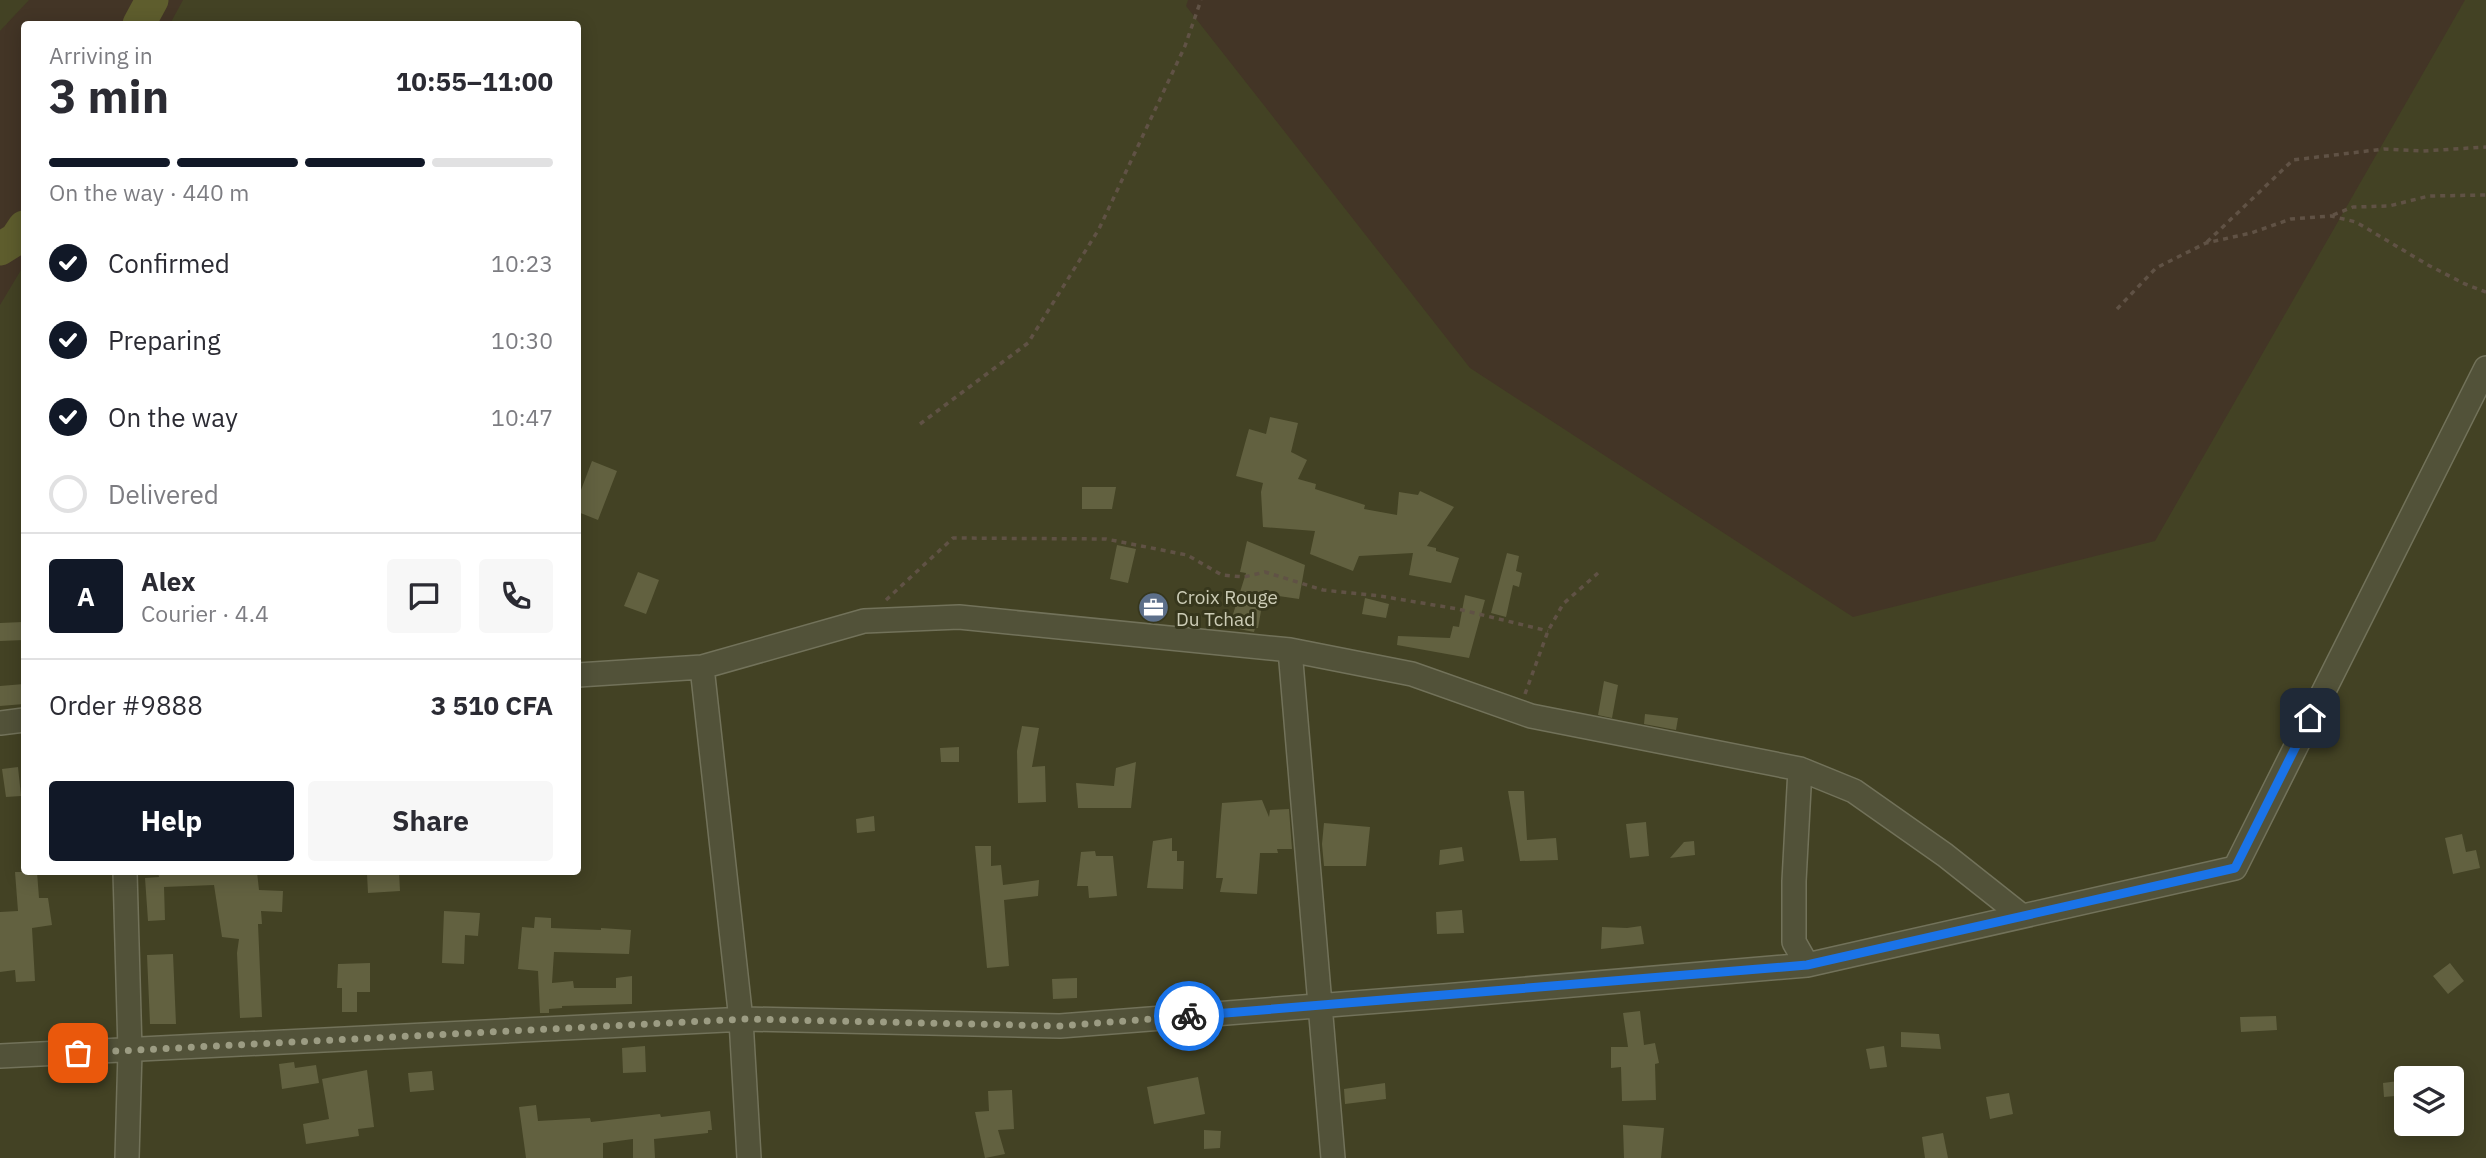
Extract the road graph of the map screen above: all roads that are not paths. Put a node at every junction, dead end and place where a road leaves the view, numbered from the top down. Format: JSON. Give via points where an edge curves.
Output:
{"nodes":[{"id":1,"x":2486,"y":368,"type":"edge"},
{"id":2,"x":1290,"y":649,"type":"junction"},
{"id":3,"x":702,"y":667,"type":"junction"},
{"id":4,"x":581,"y":675,"type":"edge"},
{"id":5,"x":21,"y":720,"type":"edge"},
{"id":6,"x":0,"y":723,"type":"edge"},
{"id":7,"x":1800,"y":769,"type":"junction"},
{"id":8,"x":125,"y":875,"type":"edge"},
{"id":9,"x":2022,"y":916,"type":"junction"},
{"id":10,"x":1807,"y":965,"type":"junction"},
{"id":11,"x":1321,"y":1006,"type":"junction"},
{"id":12,"x":741,"y":1020,"type":"junction"},
{"id":13,"x":130,"y":1051,"type":"junction"},
{"id":14,"x":0,"y":1056,"type":"edge"},
{"id":15,"x":127,"y":1158,"type":"edge"},
{"id":16,"x":749,"y":1158,"type":"edge"},
{"id":17,"x":1334,"y":1158,"type":"edge"}],
"edges":[{"from":1,"to":9,"type":"street","via":[[2235,868]]},
{"from":2,"to":3,"type":"street","via":[[959,617],[864,621]]},
{"from":2,"to":7,"type":"street","via":[[1412,674],[1531,716]]},
{"from":2,"to":11,"type":"street"},
{"from":3,"to":4,"type":"street"},
{"from":3,"to":12,"type":"street"},
{"from":5,"to":6,"type":"street"},
{"from":7,"to":9,"type":"street","via":[[1854,791]]},
{"from":7,"to":10,"type":"street","via":[[1794,942]]},
{"from":8,"to":13,"type":"street"},
{"from":9,"to":10,"type":"street"},
{"from":10,"to":11,"type":"street"},
{"from":11,"to":12,"type":"street","via":[[1060,1026]]},
{"from":11,"to":17,"type":"street"},
{"from":12,"to":13,"type":"street"},
{"from":12,"to":16,"type":"street"},
{"from":13,"to":14,"type":"street"},
{"from":13,"to":15,"type":"street"}]}
